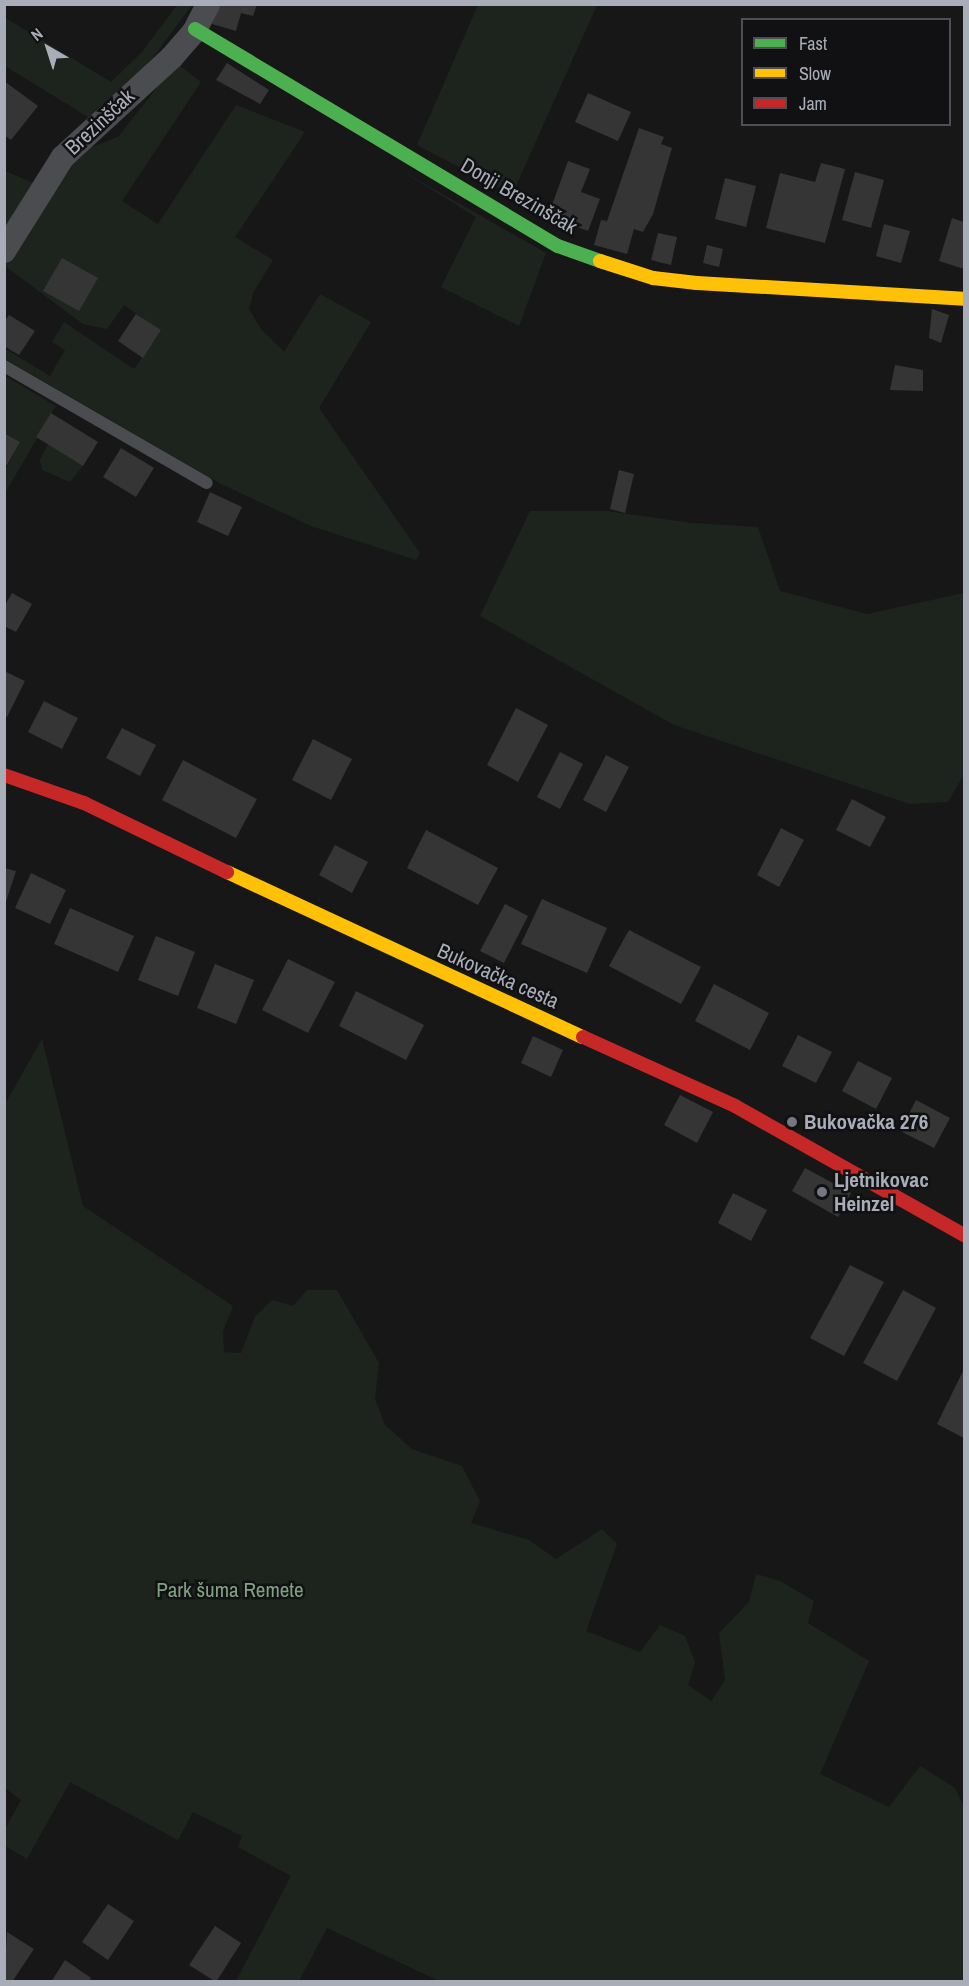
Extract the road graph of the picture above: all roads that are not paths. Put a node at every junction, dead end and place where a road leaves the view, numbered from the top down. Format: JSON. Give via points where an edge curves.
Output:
{"nodes":[{"id":1,"x":208,"y":4,"type":"edge"},
{"id":2,"x":195,"y":29,"type":"junction"},
{"id":3,"x":4,"y":251,"type":"edge"},
{"id":4,"x":964,"y":299,"type":"edge"},
{"id":5,"x":4,"y":366,"type":"edge"},
{"id":6,"x":207,"y":483,"type":"dead end"},
{"id":7,"x":4,"y":775,"type":"edge"},
{"id":8,"x":964,"y":1235,"type":"edge"}],
"edges":[{"from":1,"to":2,"type":"street","name":"Brezinščak"},
{"from":2,"to":3,"type":"street","name":"Brezinščak","via":[[172,57],[63,157]]},
{"from":2,"to":4,"type":"main road","name":"Donji Brezinščak","via":[[558,246],[618,268],[653,278],[697,283]]},
{"from":5,"to":6,"type":"lane"},
{"from":7,"to":8,"type":"main road","name":"Bukovačka cesta","via":[[84,803],[381,946],[735,1106]]}]}
